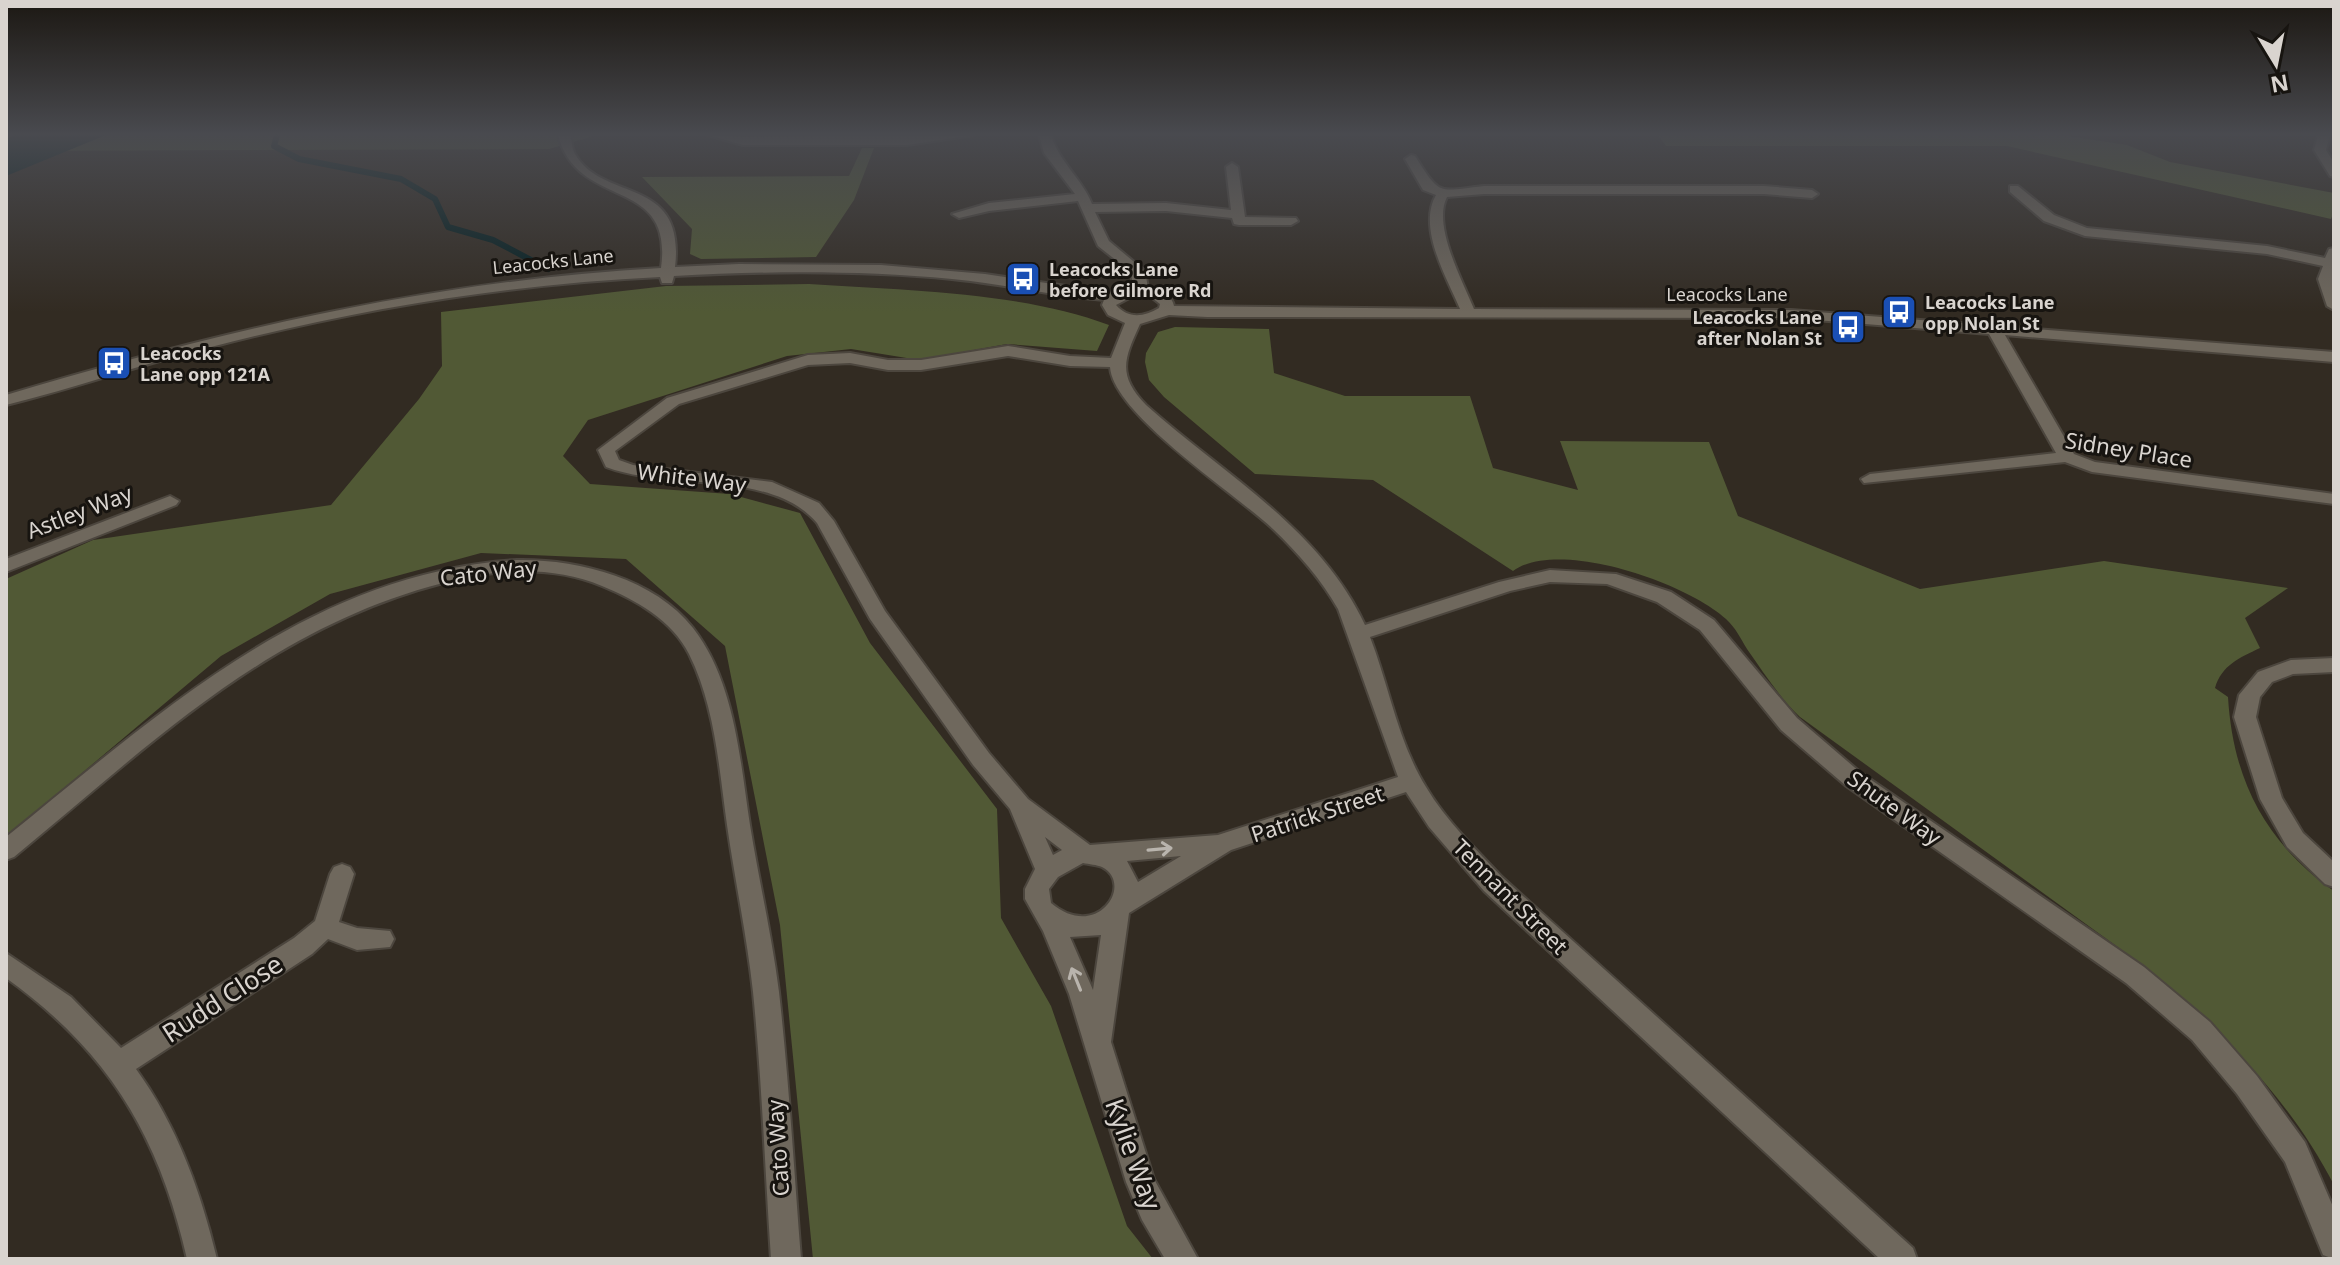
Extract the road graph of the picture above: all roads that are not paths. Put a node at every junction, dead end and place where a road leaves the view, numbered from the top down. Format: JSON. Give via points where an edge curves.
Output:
{"nodes":[{"id":1,"x":627,"y":194,"type":"edge"},
{"id":2,"x":1080,"y":194,"type":"edge"},
{"id":3,"x":1235,"y":194,"type":"edge"},
{"id":4,"x":1443,"y":194,"type":"edge"},
{"id":5,"x":2020,"y":194,"type":"edge"},
{"id":6,"x":1086,"y":202,"type":"junction"},
{"id":7,"x":959,"y":214,"type":"dead end"},
{"id":8,"x":1238,"y":215,"type":"junction"},
{"id":9,"x":1291,"y":221,"type":"dead end"},
{"id":10,"x":2332,"y":258,"type":"edge"},
{"id":11,"x":667,"y":275,"type":"junction"},
{"id":12,"x":1141,"y":291,"type":"junction"},
{"id":13,"x":1113,"y":302,"type":"junction"},
{"id":14,"x":2334,"y":306,"type":"edge"},
{"id":15,"x":1166,"y":310,"type":"junction"},
{"id":16,"x":1469,"y":314,"type":"junction"},
{"id":17,"x":1134,"y":320,"type":"junction"},
{"id":18,"x":1994,"y":329,"type":"junction"},
{"id":19,"x":2334,"y":357,"type":"edge"},
{"id":20,"x":1118,"y":363,"type":"junction"},
{"id":21,"x":6,"y":400,"type":"edge"},
{"id":22,"x":6,"y":409,"type":"edge"},
{"id":23,"x":2067,"y":457,"type":"junction"},
{"id":24,"x":1870,"y":479,"type":"dead end"},
{"id":25,"x":2334,"y":499,"type":"edge"},
{"id":26,"x":170,"y":501,"type":"dead end"},
{"id":27,"x":6,"y":566,"type":"edge"},
{"id":28,"x":1358,"y":634,"type":"junction"},
{"id":29,"x":2334,"y":665,"type":"edge"},
{"id":30,"x":1411,"y":782,"type":"junction"},
{"id":31,"x":1020,"y":805,"type":"junction"},
{"id":32,"x":1223,"y":843,"type":"junction"},
{"id":33,"x":6,"y":850,"type":"edge"},
{"id":34,"x":1090,"y":854,"type":"junction"},
{"id":35,"x":1047,"y":869,"type":"junction"},
{"id":36,"x":342,"y":874,"type":"dead end"},
{"id":37,"x":2334,"y":877,"type":"edge"},
{"id":38,"x":1121,"y":908,"type":"junction"},
{"id":39,"x":1048,"y":916,"type":"junction"},
{"id":40,"x":325,"y":927,"type":"junction"},
{"id":41,"x":381,"y":939,"type":"dead end"},
{"id":42,"x":6,"y":964,"type":"edge"},
{"id":43,"x":1099,"y":1043,"type":"junction"},
{"id":44,"x":117,"y":1066,"type":"junction"},
{"id":45,"x":2334,"y":1244,"type":"edge"},
{"id":46,"x":202,"y":1259,"type":"edge"},
{"id":47,"x":786,"y":1259,"type":"edge"},
{"id":48,"x":1183,"y":1259,"type":"edge"},
{"id":49,"x":1902,"y":1259,"type":"edge"}],
"edges":[{"from":1,"to":11,"type":"street","via":[[651,207],[664,222],[669,235]]},
{"from":2,"to":6,"type":"street"},
{"from":3,"to":8,"type":"street"},
{"from":4,"to":16,"type":"street","via":[[1436,207],[1436,228]]},
{"from":5,"to":10,"type":"street","via":[[2049,218],[2085,232]]},
{"from":6,"to":7,"type":"street","via":[[989,207]]},
{"from":6,"to":8,"type":"street"},
{"from":6,"to":12,"type":"street","via":[[1103,243],[1138,271]]},
{"from":8,"to":9,"type":"street","via":[[1239,221]]},
{"from":10,"to":14,"type":"street","via":[[2325,279]]},
{"from":11,"to":13,"type":"street","name":"Leacocks Lane","via":[[908,283]]},
{"from":11,"to":21,"type":"street","name":"Leacocks Lane","via":[[508,286],[316,318],[211,341]]},
{"from":11,"to":22,"type":"street","name":"Leacocks Lane","via":[[375,315],[216,350]]},
{"from":12,"to":13,"type":"street"},
{"from":12,"to":15,"type":"street","via":[[1161,296]]},
{"from":13,"to":17,"type":"street","via":[[1121,317]]},
{"from":15,"to":16,"type":"street","name":"Leacocks Lane"},
{"from":15,"to":17,"type":"street"},
{"from":16,"to":18,"type":"street","name":"Leacocks Lane","via":[[1791,314]]},
{"from":17,"to":20,"type":"street"},
{"from":18,"to":19,"type":"street","name":"Leacocks Lane"},
{"from":18,"to":23,"type":"street"},
{"from":20,"to":28,"type":"street","name":"Tennant Street","via":[[1123,387],[1147,415],[1302,546],[1335,587]]},
{"from":20,"to":31,"type":"street","name":"White Way","via":[[1008,351],[905,366],[850,358],[808,360],[673,401],[606,450],[612,463],[630,470],[772,487],[813,507],[877,614]]},
{"from":23,"to":24,"type":"street","name":"Sidney Place"},
{"from":23,"to":25,"type":"street","name":"Sidney Place","via":[[2092,467]]},
{"from":26,"to":27,"type":"street","name":"Astley Way"},
{"from":28,"to":30,"type":"street","name":"Tennant Street"},
{"from":28,"to":45,"type":"street","name":"Shute Way","via":[[1550,576],[1609,578],[1664,597],[1707,625],[1789,724],[1853,779],[2135,975],[2201,1031],[2295,1152]]},
{"from":29,"to":37,"type":"street","via":[[2291,667],[2265,677],[2250,695],[2245,717],[2271,799],[2295,840]]},
{"from":30,"to":32,"type":"street","name":"Patrick Street"},
{"from":30,"to":49,"type":"street","name":"Tennant Street","via":[[1493,884]]},
{"from":31,"to":34,"type":"street","name":"White Way"},
{"from":31,"to":35,"type":"street","name":"White Way"},
{"from":34,"to":32,"type":"street","name":"Patrick Street","one_way":true},
{"from":32,"to":38,"type":"street","name":"Patrick Street"},
{"from":33,"to":47,"type":"street","name":"Cato Way","via":[[200,691],[309,623],[422,580],[469,571],[562,567],[623,586],[686,633],[712,686],[766,993]]},
{"from":34,"to":35,"type":"street","via":[[1057,861]]},
{"from":34,"to":38,"type":"street","via":[[1117,864],[1124,873],[1128,882]]},
{"from":35,"to":39,"type":"street","via":[[1038,894]]},
{"from":36,"to":40,"type":"street"},
{"from":38,"to":39,"type":"street","via":[[1105,922],[1075,928]]},
{"from":38,"to":43,"type":"street","name":"Kylie Way"},
{"from":43,"to":39,"type":"street","name":"Kylie Way","one_way":true},
{"from":40,"to":41,"type":"street","via":[[357,939]]},
{"from":40,"to":44,"type":"street","name":"Rudd Close"},
{"from":42,"to":44,"type":"street","via":[[80,1023]]},
{"from":43,"to":48,"type":"street","name":"Kylie Way","via":[[1125,1137],[1153,1210]]},
{"from":44,"to":46,"type":"street","via":[[169,1151]]}]}
